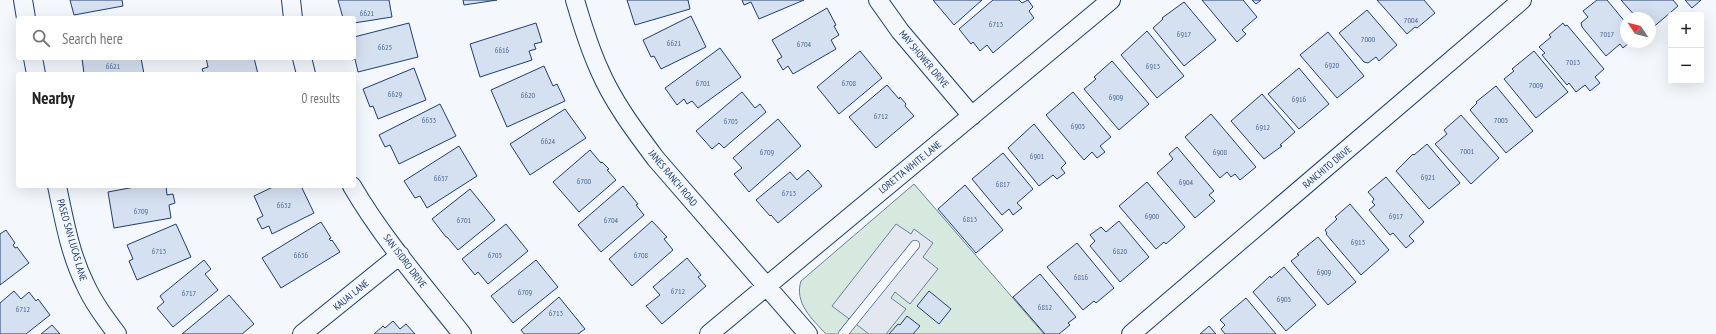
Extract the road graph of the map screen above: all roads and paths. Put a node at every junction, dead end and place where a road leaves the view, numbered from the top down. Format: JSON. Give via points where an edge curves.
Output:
{"nodes":[{"id":1,"x":23,"y":0,"type":"edge"},
{"id":2,"x":290,"y":0,"type":"edge"},
{"id":3,"x":575,"y":0,"type":"edge"},
{"id":4,"x":878,"y":0,"type":"edge"},
{"id":5,"x":1111,"y":0,"type":"edge"},
{"id":6,"x":1522,"y":0,"type":"edge"},
{"id":7,"x":26,"y":16,"type":"edge"},
{"id":8,"x":293,"y":16,"type":"edge"},
{"id":9,"x":33,"y":60,"type":"edge"},
{"id":10,"x":302,"y":60,"type":"edge"},
{"id":11,"x":36,"y":72,"type":"edge"},
{"id":12,"x":306,"y":72,"type":"edge"},
{"id":13,"x":972,"y":116,"type":"junction"},
{"id":14,"x":57,"y":188,"type":"edge"},
{"id":15,"x":353,"y":188,"type":"edge"},
{"id":16,"x":915,"y":245,"type":"dead end"},
{"id":17,"x":400,"y":255,"type":"junction"},
{"id":18,"x":766,"y":285,"type":"junction"},
{"id":19,"x":117,"y":334,"type":"edge"},
{"id":20,"x":302,"y":334,"type":"edge"},
{"id":21,"x":462,"y":334,"type":"edge"},
{"id":22,"x":709,"y":334,"type":"edge"},
{"id":23,"x":808,"y":334,"type":"edge"},
{"id":24,"x":843,"y":334,"type":"edge"},
{"id":25,"x":1131,"y":334,"type":"edge"}],
"edges":[{"from":1,"to":7,"type":"street"},
{"from":2,"to":8,"type":"street"},
{"from":3,"to":18,"type":"street","name":"JANES RANCH ROAD","via":[[586,40],[599,71],[634,129],[656,159]]},
{"from":4,"to":13,"type":"street","name":"MAY SHOWER DRIVE","via":[[900,31]]},
{"from":5,"to":13,"type":"street","name":"LORETTA WHITE LANE"},
{"from":6,"to":25,"type":"street","name":"RANCHITO DRIVE"},
{"from":9,"to":11,"type":"street"},
{"from":10,"to":12,"type":"street"},
{"from":13,"to":18,"type":"street","name":"LORETTA WHITE LANE"},
{"from":14,"to":19,"type":"street","name":"PASEO SAN LUCAS LANE","via":[[64,221],[84,284],[100,312]]},
{"from":15,"to":17,"type":"street","name":"SAN ISIDRO DRIVE"},
{"from":16,"to":24,"type":"lane"},
{"from":17,"to":20,"type":"street","name":"KAUAI LANE"},
{"from":17,"to":21,"type":"street","name":"SAN ISIDRO DRIVE"},
{"from":18,"to":22,"type":"street","name":"LORETTA WHITE LANE"},
{"from":18,"to":23,"type":"street","name":"JANES RANCH ROAD"}]}
